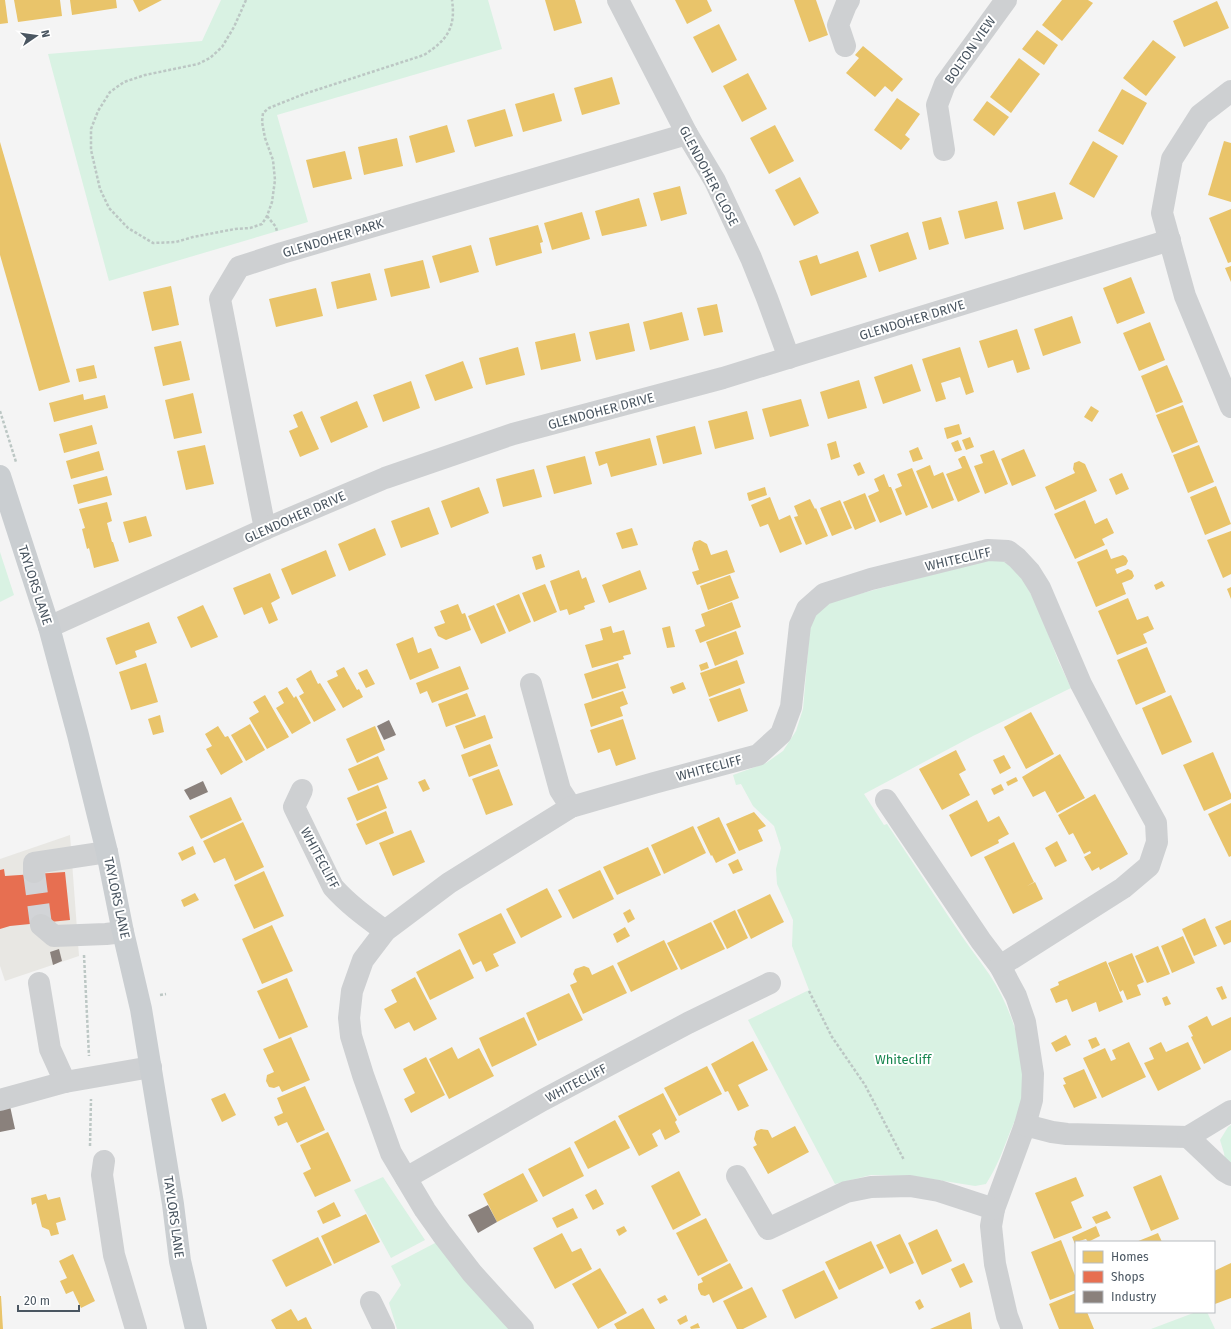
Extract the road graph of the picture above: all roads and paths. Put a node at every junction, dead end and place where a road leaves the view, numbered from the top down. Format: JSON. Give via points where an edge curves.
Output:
{"nodes":[{"id":1,"x":246,"y":0,"type":"edge"},
{"id":2,"x":452,"y":0,"type":"edge"},
{"id":3,"x":618,"y":0,"type":"edge"},
{"id":4,"x":849,"y":0,"type":"edge"},
{"id":5,"x":1006,"y":0,"type":"edge"},
{"id":6,"x":845,"y":46,"type":"dead end"},
{"id":7,"x":1231,"y":91,"type":"edge"},
{"id":8,"x":687,"y":134,"type":"junction"},
{"id":9,"x":946,"y":154,"type":"dead end"},
{"id":10,"x":268,"y":216,"type":"junction"},
{"id":11,"x":278,"y":239,"type":"dead end"},
{"id":12,"x":1170,"y":240,"type":"junction"},
{"id":13,"x":789,"y":358,"type":"junction"},
{"id":14,"x":1231,"y":407,"type":"edge"},
{"id":15,"x":5,"y":426,"type":"dead end"},
{"id":16,"x":0,"y":428,"type":"edge"},
{"id":17,"x":0,"y":476,"type":"edge"},
{"id":18,"x":265,"y":529,"type":"junction"},
{"id":19,"x":49,"y":627,"type":"junction"},
{"id":20,"x":531,"y":684,"type":"dead end"},
{"id":21,"x":302,"y":790,"type":"dead end"},
{"id":22,"x":886,"y":800,"type":"dead end"},
{"id":23,"x":571,"y":807,"type":"junction"},
{"id":24,"x":107,"y":852,"type":"junction"},
{"id":25,"x":34,"y":872,"type":"dead end"},
{"id":26,"x":40,"y":925,"type":"dead end"},
{"id":27,"x":385,"y":931,"type":"junction"},
{"id":28,"x":123,"y":932,"type":"junction"},
{"id":29,"x":83,"y":935,"type":"junction"},
{"id":30,"x":1000,"y":966,"type":"junction"},
{"id":31,"x":39,"y":983,"type":"dead end"},
{"id":32,"x":770,"y":983,"type":"dead end"},
{"id":33,"x":809,"y":990,"type":"dead end"},
{"id":34,"x":151,"y":1067,"type":"junction"},
{"id":35,"x":90,"y":1078,"type":"junction"},
{"id":36,"x":65,"y":1082,"type":"junction"},
{"id":37,"x":0,"y":1100,"type":"edge"},
{"id":38,"x":1231,"y":1111,"type":"edge"},
{"id":39,"x":1025,"y":1125,"type":"junction"},
{"id":40,"x":1188,"y":1137,"type":"junction"},
{"id":41,"x":97,"y":1156,"type":"joint"},
{"id":42,"x":904,"y":1160,"type":"dead end"},
{"id":43,"x":1231,"y":1175,"type":"edge"},
{"id":44,"x":737,"y":1176,"type":"dead end"},
{"id":45,"x":406,"y":1178,"type":"junction"},
{"id":46,"x":994,"y":1209,"type":"junction"},
{"id":47,"x":371,"y":1302,"type":"dead end"},
{"id":48,"x":136,"y":1329,"type":"edge"},
{"id":49,"x":196,"y":1329,"type":"edge"},
{"id":50,"x":384,"y":1329,"type":"edge"},
{"id":51,"x":523,"y":1329,"type":"edge"},
{"id":52,"x":1012,"y":1329,"type":"edge"}],
"edges":[{"from":1,"to":10,"type":"path","via":[[222,47],[210,58],[198,64],[124,82],[110,92],[91,129],[91,150],[100,189],[109,208],[128,228],[153,243],[176,242],[215,232],[250,228],[262,224]]},
{"from":2,"to":10,"type":"path","via":[[452,23],[446,37],[436,48],[424,55],[298,97],[262,113],[275,180]]},
{"from":3,"to":8,"type":"street","name":"GLENDOHER CLOSE"},
{"from":4,"to":6,"type":"street","via":[[838,25]]},
{"from":5,"to":9,"type":"street","name":"BOLTON VIEW","via":[[945,84],[937,105]]},
{"from":7,"to":12,"type":"street","via":[[1200,115],[1172,159],[1162,212]]},
{"from":8,"to":13,"type":"street","name":"GLENDOHER CLOSE","via":[[715,181],[751,258]]},
{"from":8,"to":18,"type":"street","name":"GLENDOHER PARK","via":[[239,267],[220,299]]},
{"from":10,"to":11,"type":"path","via":[[276,227]]},
{"from":12,"to":13,"type":"street","name":"GLENDOHER DRIVE"},
{"from":12,"to":14,"type":"street","via":[[1185,296]]},
{"from":13,"to":18,"type":"street","name":"GLENDOHER DRIVE","via":[[513,434],[385,478]]},
{"from":15,"to":16,"type":"path"},
{"from":17,"to":19,"type":"main road","name":"TAYLORS LANE"},
{"from":18,"to":19,"type":"street","name":"GLENDOHER DRIVE"},
{"from":19,"to":24,"type":"main road","name":"TAYLORS LANE"},
{"from":20,"to":23,"type":"street","via":[[560,790]]},
{"from":21,"to":27,"type":"street","name":"WHITECLIFF","via":[[294,807],[333,887],[351,906]]},
{"from":22,"to":30,"type":"street","via":[[980,941]]},
{"from":23,"to":27,"type":"street","name":"WHITECLIFF","via":[[450,883]]},
{"from":23,"to":30,"type":"street","name":"WHITECLIFF","via":[[758,755],[781,734],[791,707],[800,625],[807,609],[824,594],[871,579],[988,550],[1008,551],[1024,564],[1040,588],[1081,684],[1156,823],[1157,842],[1149,866],[1123,888]]},
{"from":24,"to":25,"type":"street","via":[[34,863]]},
{"from":24,"to":28,"type":"main road","name":"TAYLORS LANE"},
{"from":26,"to":29,"type":"street","via":[[54,936]]},
{"from":27,"to":45,"type":"street","name":"WHITECLIFF","via":[[363,960],[352,991],[349,1018],[351,1036],[391,1153]]},
{"from":28,"to":29,"type":"street"},
{"from":28,"to":34,"type":"main road","name":"TAYLORS LANE","via":[[140,1004]]},
{"from":29,"to":35,"type":"path"},
{"from":30,"to":39,"type":"street","via":[[1016,996],[1025,1022],[1030,1049],[1033,1074],[1032,1100]]},
{"from":31,"to":36,"type":"street","via":[[50,1049]]},
{"from":32,"to":45,"type":"street","name":"WHITECLIFF","via":[[543,1100]]},
{"from":33,"to":42,"type":"path","via":[[832,1037],[865,1085]]},
{"from":34,"to":35,"type":"street"},
{"from":34,"to":49,"type":"main road","name":"TAYLORS LANE","via":[[180,1261]]},
{"from":35,"to":36,"type":"street"},
{"from":35,"to":41,"type":"path"},
{"from":36,"to":37,"type":"street"},
{"from":38,"to":40,"type":"street"},
{"from":39,"to":40,"type":"street","via":[[1067,1134]]},
{"from":39,"to":46,"type":"street"},
{"from":40,"to":43,"type":"street"},
{"from":41,"to":48,"type":"street","via":[[114,1255]]},
{"from":44,"to":46,"type":"street","via":[[768,1229],[846,1192],[872,1187],[910,1186],[939,1191]]},
{"from":45,"to":51,"type":"street","name":"WHITECLIFF","via":[[425,1210],[472,1273]]},
{"from":46,"to":52,"type":"street","via":[[991,1226],[995,1264]]},
{"from":47,"to":50,"type":"street"}]}
